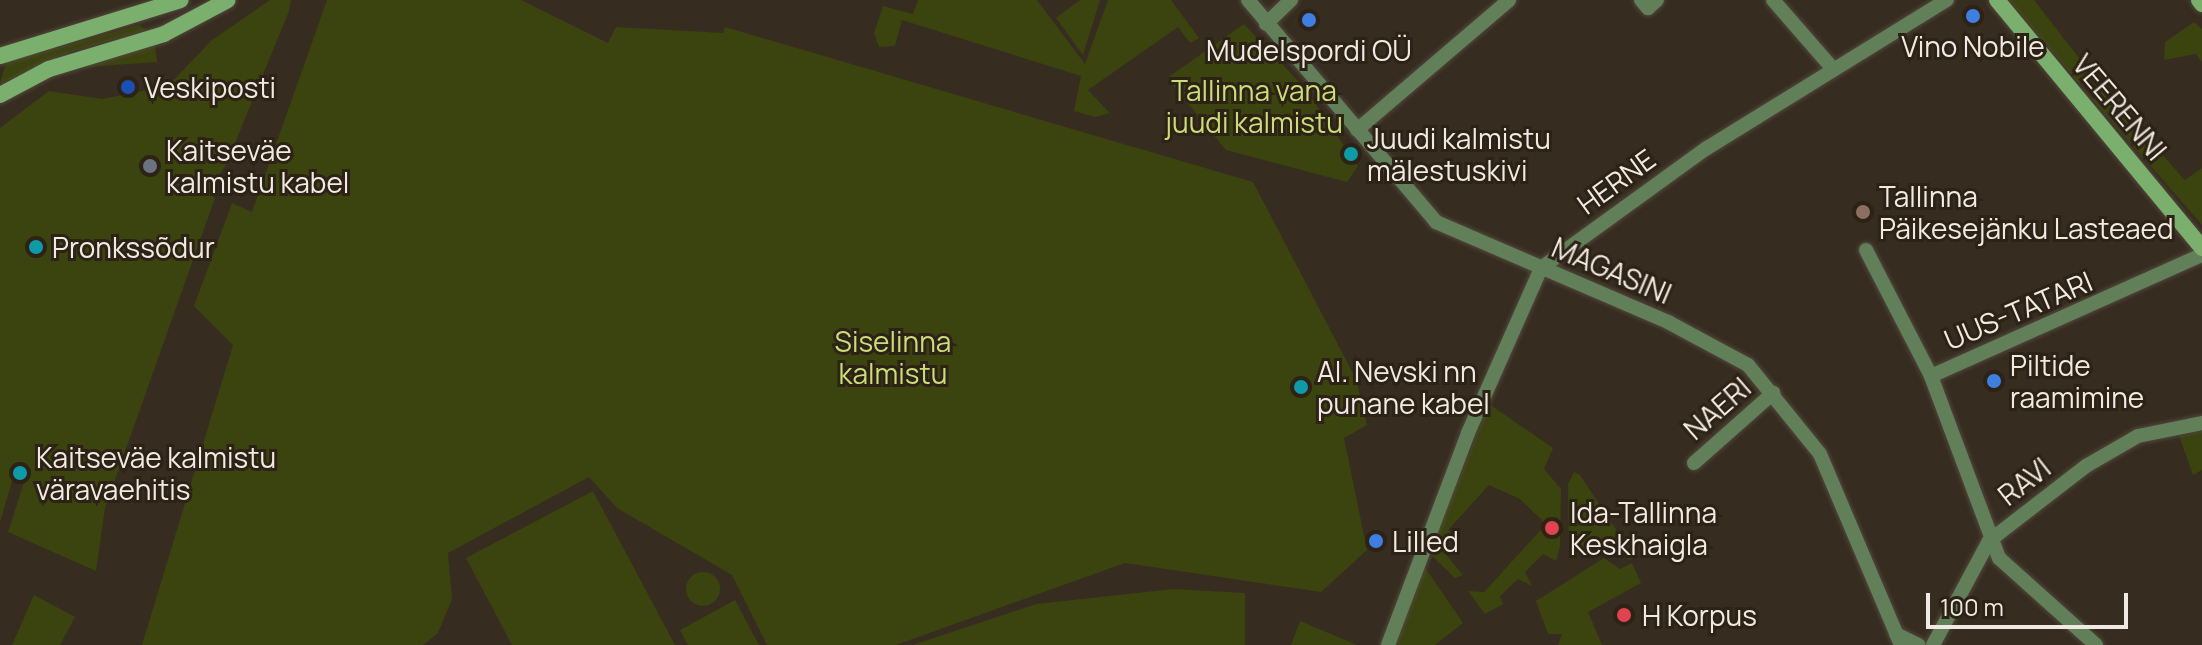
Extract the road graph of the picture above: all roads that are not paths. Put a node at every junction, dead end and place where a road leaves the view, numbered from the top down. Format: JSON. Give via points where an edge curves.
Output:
{"nodes":[{"id":1,"x":181,"y":0,"type":"edge"},
{"id":2,"x":228,"y":0,"type":"edge"},
{"id":3,"x":1248,"y":0,"type":"edge"},
{"id":4,"x":1291,"y":0,"type":"edge"},
{"id":5,"x":1509,"y":0,"type":"edge"},
{"id":6,"x":1773,"y":0,"type":"edge"},
{"id":7,"x":1947,"y":0,"type":"edge"},
{"id":8,"x":1997,"y":0,"type":"edge"},
{"id":9,"x":1266,"y":24,"type":"junction"},
{"id":10,"x":0,"y":56,"type":"edge"},
{"id":11,"x":1833,"y":69,"type":"junction"},
{"id":12,"x":0,"y":95,"type":"edge"},
{"id":13,"x":1357,"y":130,"type":"junction"},
{"id":14,"x":2202,"y":248,"type":"edge"},
{"id":15,"x":1866,"y":250,"type":"dead end"},
{"id":16,"x":2202,"y":255,"type":"edge"},
{"id":17,"x":1541,"y":268,"type":"junction"},
{"id":18,"x":1931,"y":376,"type":"junction"},
{"id":19,"x":1773,"y":393,"type":"junction"},
{"id":20,"x":2202,"y":423,"type":"edge"},
{"id":21,"x":1694,"y":463,"type":"dead end"},
{"id":22,"x":1989,"y":541,"type":"junction"},
{"id":23,"x":1898,"y":639,"type":"edge"},
{"id":24,"x":1388,"y":645,"type":"edge"},
{"id":25,"x":1919,"y":645,"type":"edge"},
{"id":26,"x":1933,"y":645,"type":"edge"},
{"id":27,"x":2096,"y":645,"type":"edge"}],
"edges":[{"from":1,"to":10,"type":"main road"},
{"from":2,"to":12,"type":"main road","via":[[164,34],[49,69]]},
{"from":3,"to":9,"type":"street","name":"MAGASINI"},
{"from":4,"to":9,"type":"street"},
{"from":5,"to":13,"type":"street"},
{"from":6,"to":11,"type":"street"},
{"from":7,"to":11,"type":"street","name":"HERNE"},
{"from":8,"to":14,"type":"main road","name":"VEERENNI"},
{"from":9,"to":13,"type":"street","name":"MAGASINI"},
{"from":11,"to":17,"type":"street","name":"HERNE","via":[[1626,203]]},
{"from":13,"to":17,"type":"street","name":"MAGASINI","via":[[1436,222]]},
{"from":15,"to":18,"type":"street"},
{"from":16,"to":18,"type":"street","name":"UUS-TATARI"},
{"from":17,"to":19,"type":"street","name":"MAGASINI","via":[[1718,345]]},
{"from":17,"to":24,"type":"street","name":"HERNE","via":[[1468,433]]},
{"from":18,"to":22,"type":"street","name":"UUS-TATARI"},
{"from":19,"to":21,"type":"street","name":"NAERI"},
{"from":19,"to":23,"type":"street","name":"MAGASINI","via":[[1820,454]]},
{"from":20,"to":22,"type":"street","name":"RAVI","via":[[2138,436],[2086,466]]},
{"from":22,"to":26,"type":"street","name":"RAVI"},
{"from":22,"to":27,"type":"street","name":"UUS-TATARI"},
{"from":23,"to":25,"type":"street","name":"MAGASINI"}]}
